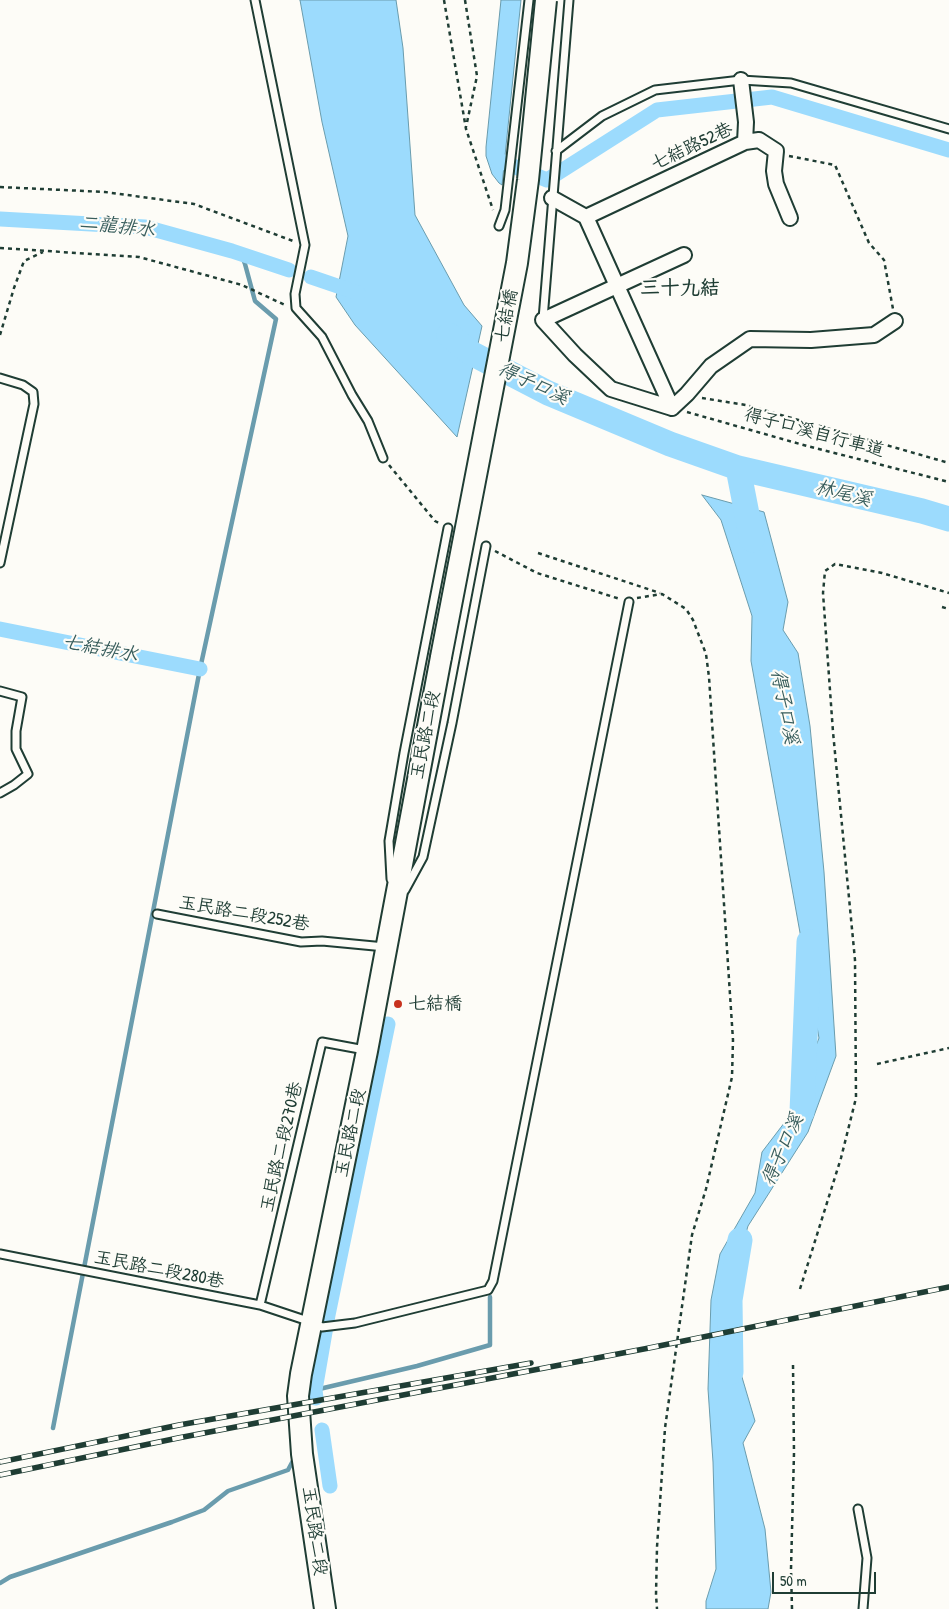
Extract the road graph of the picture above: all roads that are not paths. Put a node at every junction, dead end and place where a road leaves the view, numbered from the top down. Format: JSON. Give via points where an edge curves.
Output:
{"nodes":[{"id":1,"x":255,"y":0,"type":"edge"},
{"id":2,"x":529,"y":0,"type":"edge"},
{"id":3,"x":546,"y":0,"type":"edge"},
{"id":4,"x":569,"y":0,"type":"edge"},
{"id":5,"x":740,"y":80,"type":"junction"},
{"id":6,"x":949,"y":129,"type":"edge"},
{"id":7,"x":745,"y":142,"type":"junction"},
{"id":8,"x":556,"y":151,"type":"junction"},
{"id":9,"x":552,"y":198,"type":"junction"},
{"id":10,"x":586,"y":217,"type":"junction"},
{"id":11,"x":790,"y":218,"type":"dead end"},
{"id":12,"x":499,"y":226,"type":"road end"},
{"id":13,"x":684,"y":255,"type":"dead end"},
{"id":14,"x":618,"y":286,"type":"junction"},
{"id":15,"x":543,"y":320,"type":"junction"},
{"id":16,"x":895,"y":321,"type":"road end"},
{"id":17,"x":0,"y":378,"type":"edge"},
{"id":18,"x":672,"y":408,"type":"junction"},
{"id":19,"x":383,"y":458,"type":"dead end"},
{"id":20,"x":448,"y":528,"type":"dead end"},
{"id":21,"x":486,"y":546,"type":"dead end"},
{"id":22,"x":0,"y":563,"type":"edge"},
{"id":23,"x":629,"y":602,"type":"road end"},
{"id":24,"x":441,"y":657,"type":"joint"},
{"id":25,"x":0,"y":691,"type":"edge"},
{"id":26,"x":0,"y":793,"type":"edge"},
{"id":27,"x":392,"y":912,"type":"junction"},
{"id":28,"x":157,"y":914,"type":"dead end"},
{"id":29,"x":386,"y":948,"type":"junction"},
{"id":30,"x":367,"y":1051,"type":"junction"},
{"id":31,"x":0,"y":1254,"type":"edge"},
{"id":32,"x":260,"y":1305,"type":"junction"},
{"id":33,"x":312,"y":1322,"type":"junction"},
{"id":34,"x":858,"y":1509,"type":"dead end"},
{"id":35,"x":325,"y":1609,"type":"edge"},
{"id":36,"x":863,"y":1609,"type":"edge"}],
"edges":[{"from":1,"to":19,"type":"lane","via":[[305,245],[295,294],[296,308],[322,338],[368,421]]},
{"from":2,"to":12,"type":"lane","via":[[505,210]]},
{"from":3,"to":24,"type":"street","name":"七結橋","bridge":true,"via":[[517,263]]},
{"from":4,"to":8,"type":"lane"},
{"from":5,"to":6,"type":"lane","via":[[790,83]]},
{"from":5,"to":7,"type":"street","via":[[746,122]]},
{"from":5,"to":8,"type":"lane","via":[[655,90],[602,116]]},
{"from":7,"to":10,"type":"street","name":"七結路52巷"},
{"from":7,"to":11,"type":"street","name":"七結路52巷","via":[[759,140],[776,151],[776,184]]},
{"from":8,"to":9,"type":"lane"},
{"from":9,"to":10,"type":"street"},
{"from":9,"to":15,"type":"lane"},
{"from":10,"to":14,"type":"street"},
{"from":13,"to":14,"type":"street"},
{"from":14,"to":15,"type":"street"},
{"from":14,"to":18,"type":"street"},
{"from":15,"to":18,"type":"street","via":[[611,389]]},
{"from":16,"to":18,"type":"street","via":[[874,335],[811,340],[750,339],[711,366]]},
{"from":17,"to":22,"type":"lane","via":[[23,385],[33,392],[34,404]]},
{"from":20,"to":27,"type":"lane","via":[[389,841]]},
{"from":21,"to":27,"type":"lane","via":[[423,857]]},
{"from":23,"to":33,"type":"lane","name":"玉民路二段280巷","via":[[493,1282],[488,1290],[355,1323],[322,1327]]},
{"from":24,"to":27,"type":"street","name":"玉民路二段"},
{"from":25,"to":26,"type":"lane","via":[[22,697],[16,749],[28,774]]},
{"from":27,"to":29,"type":"street","name":"玉民路二段"},
{"from":28,"to":29,"type":"lane","name":"玉民路二段252巷","via":[[301,942]]},
{"from":29,"to":30,"type":"street","name":"玉民路二段"},
{"from":30,"to":32,"type":"lane","name":"玉民路二段270巷","via":[[322,1042]]},
{"from":30,"to":33,"type":"street","name":"玉民路二段"},
{"from":31,"to":32,"type":"lane","name":"玉民路二段280巷"},
{"from":32,"to":33,"type":"lane","name":"玉民路二段280巷"},
{"from":33,"to":35,"type":"street","name":"玉民路二段","via":[[298,1396],[302,1454]]},
{"from":34,"to":36,"type":"lane","via":[[867,1558]]}]}
